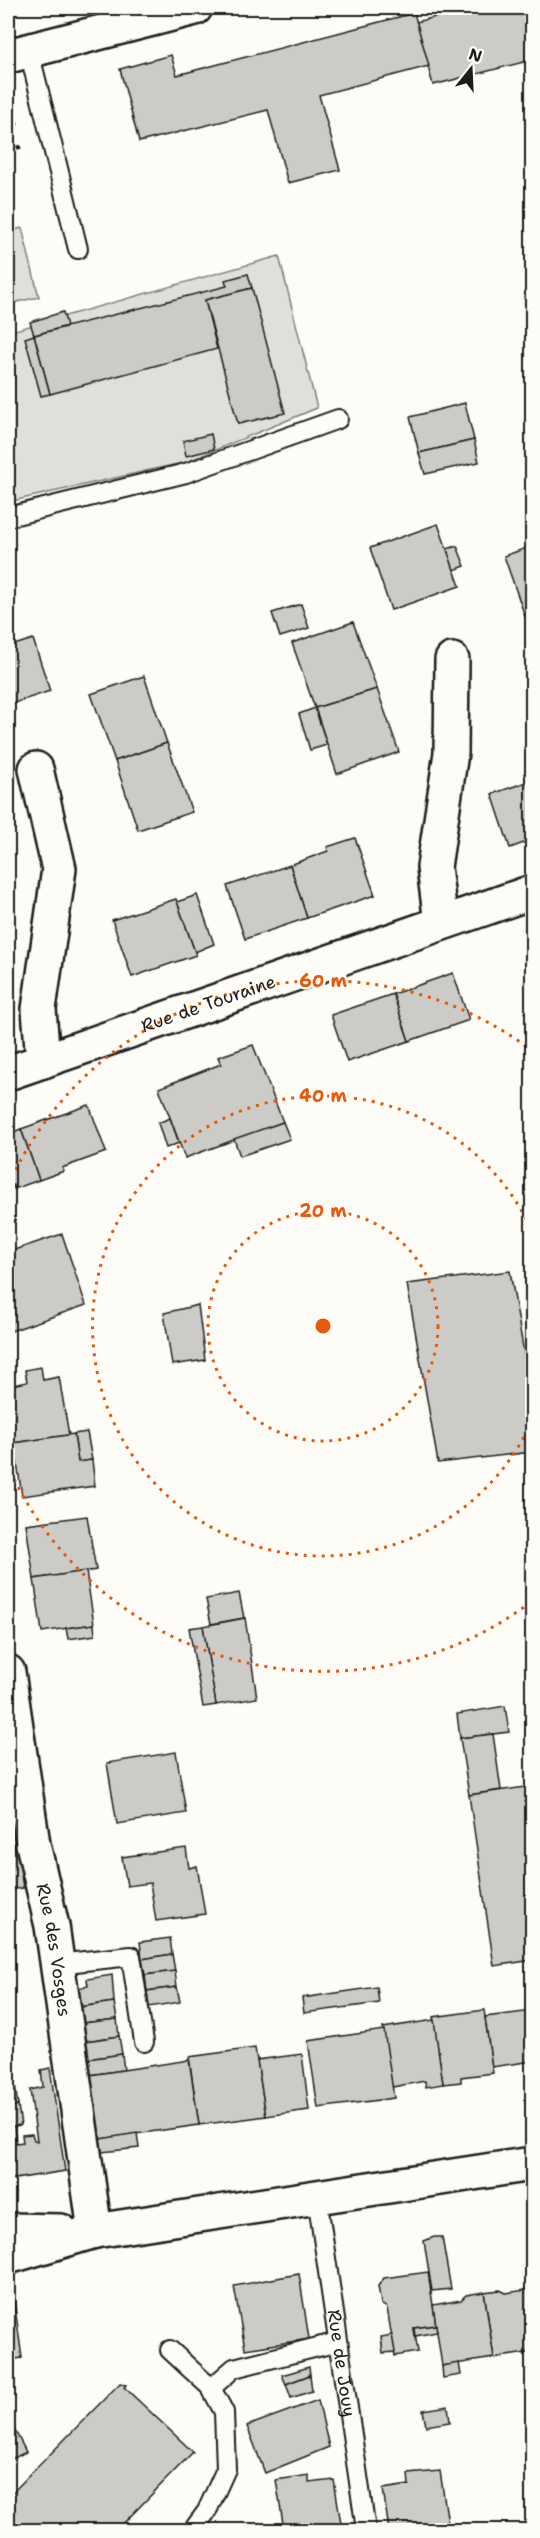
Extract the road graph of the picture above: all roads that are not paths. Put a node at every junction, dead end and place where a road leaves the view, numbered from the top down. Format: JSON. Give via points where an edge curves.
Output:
{"nodes":[{"id":1,"x":195,"y":8,"type":"edge"},
{"id":2,"x":18,"y":53,"type":"edge"},
{"id":3,"x":78,"y":249,"type":"dead end"},
{"id":4,"x":338,"y":419,"type":"dead end"},
{"id":5,"x":8,"y":517,"type":"edge"},
{"id":6,"x":452,"y":660,"type":"dead end"},
{"id":7,"x":36,"y":769,"type":"dead end"},
{"id":8,"x":532,"y":892,"type":"edge"},
{"id":9,"x":441,"y":923,"type":"junction"},
{"id":10,"x":43,"y":1061,"type":"junction"},
{"id":11,"x":8,"y":1073,"type":"edge"},
{"id":12,"x":8,"y":1671,"type":"edge"},
{"id":13,"x":57,"y":1964,"type":"junction"},
{"id":14,"x":144,"y":2042,"type":"dead end"},
{"id":15,"x":532,"y":2164,"type":"edge"},
{"id":16,"x":317,"y":2197,"type":"junction"},
{"id":17,"x":8,"y":2230,"type":"edge"},
{"id":18,"x":95,"y":2231,"type":"junction"},
{"id":19,"x":8,"y":2257,"type":"edge"},
{"id":20,"x":338,"y":2342,"type":"junction"},
{"id":21,"x":170,"y":2350,"type":"dead end"},
{"id":22,"x":212,"y":2388,"type":"junction"},
{"id":23,"x":194,"y":2530,"type":"edge"},
{"id":24,"x":366,"y":2530,"type":"edge"}],
"edges":[{"from":1,"to":2,"type":"street"},
{"from":2,"to":3,"type":"lane"},
{"from":4,"to":5,"type":"lane","via":[[186,473]]},
{"from":6,"to":9,"type":"street","via":[[451,753],[434,867]]},
{"from":7,"to":10,"type":"street","via":[[59,869],[39,1009]]},
{"from":8,"to":9,"type":"street","name":"Rue de Touraine"},
{"from":9,"to":10,"type":"street","name":"Rue de Touraine"},
{"from":10,"to":11,"type":"street","name":"Rue de Touraine"},
{"from":12,"to":13,"type":"street","name":"Rue des Vosges","via":[[33,1844]]},
{"from":13,"to":14,"type":"lane","via":[[131,1956]]},
{"from":13,"to":18,"type":"street","name":"Rue des Vosges"},
{"from":15,"to":16,"type":"street"},
{"from":16,"to":18,"type":"street"},
{"from":16,"to":20,"type":"lane","name":"Rue de Jouy"},
{"from":17,"to":18,"type":"street"},
{"from":18,"to":19,"type":"street"},
{"from":20,"to":22,"type":"lane","via":[[234,2368]]},
{"from":20,"to":24,"type":"lane","name":"Rue de Jouy"},
{"from":21,"to":22,"type":"lane"},
{"from":22,"to":23,"type":"lane","via":[[225,2412],[226,2469]]}]}
